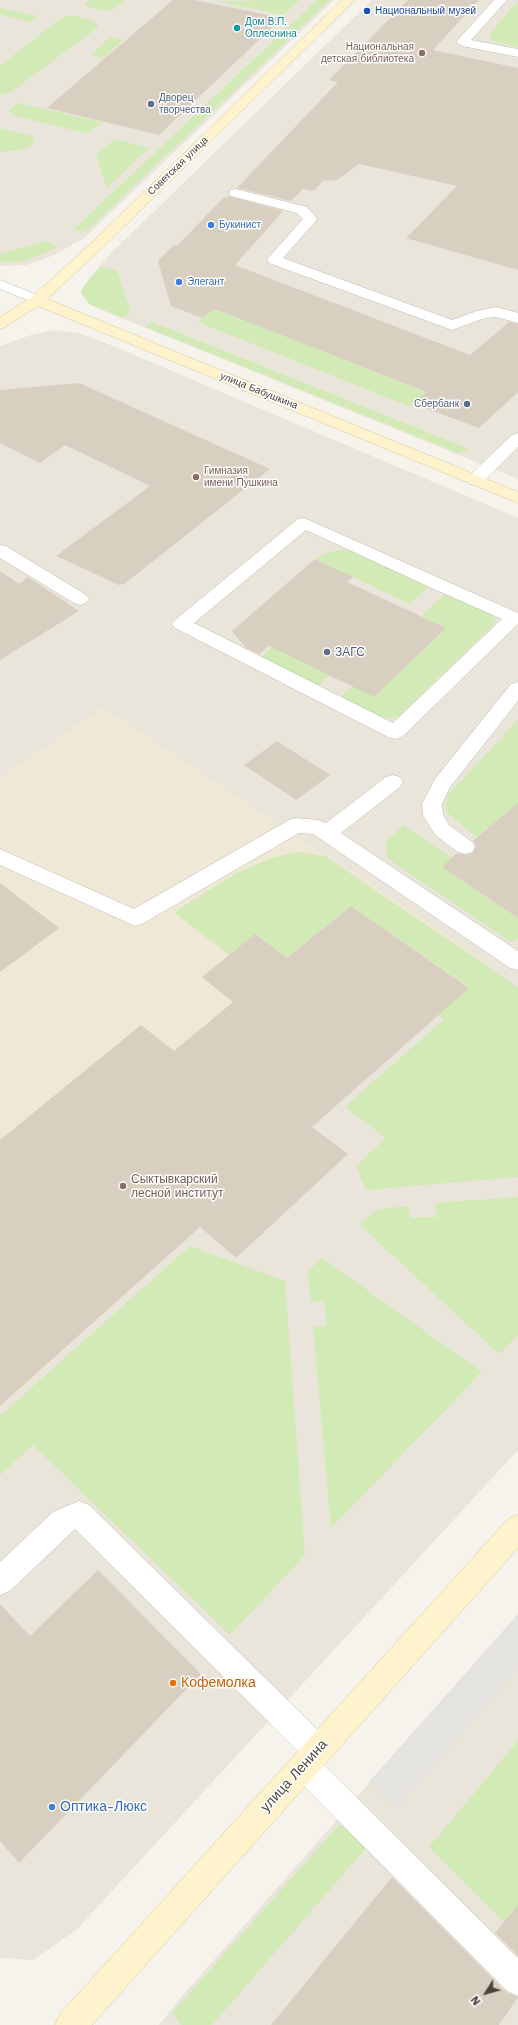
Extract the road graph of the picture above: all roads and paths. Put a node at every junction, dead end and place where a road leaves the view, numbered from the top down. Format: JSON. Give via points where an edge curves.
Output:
{"nodes":[{"id":1,"x":349,"y":0,"type":"edge"},
{"id":2,"x":501,"y":0,"type":"edge"},
{"id":3,"x":518,"y":53,"type":"edge"},
{"id":4,"x":236,"y":193,"type":"dead end"},
{"id":5,"x":0,"y":284,"type":"edge"},
{"id":6,"x":37,"y":300,"type":"junction"},
{"id":7,"x":518,"y":318,"type":"edge"},
{"id":8,"x":0,"y":324,"type":"edge"},
{"id":9,"x":518,"y":438,"type":"edge"},
{"id":10,"x":475,"y":480,"type":"junction"},
{"id":11,"x":518,"y":498,"type":"edge"},
{"id":12,"x":0,"y":550,"type":"edge"},
{"id":13,"x":80,"y":599,"type":"dead end"},
{"id":14,"x":516,"y":617,"type":"edge"},
{"id":15,"x":518,"y":688,"type":"edge"},
{"id":16,"x":393,"y":782,"type":"dead end"},
{"id":17,"x":327,"y":833,"type":"junction"},
{"id":18,"x":465,"y":847,"type":"dead end"},
{"id":19,"x":0,"y":856,"type":"edge"},
{"id":20,"x":518,"y":962,"type":"edge"},
{"id":21,"x":518,"y":1528,"type":"edge"},
{"id":22,"x":0,"y":1581,"type":"edge"},
{"id":23,"x":311,"y":1758,"type":"junction"},
{"id":24,"x":518,"y":1980,"type":"edge"},
{"id":25,"x":71,"y":2025,"type":"edge"}],
"edges":[{"from":1,"to":6,"type":"street","name":"Советская улица","via":[[93,249]]},
{"from":2,"to":3,"type":"street","via":[[462,42]]},
{"from":4,"to":7,"type":"street","via":[[302,210],[310,219],[274,260],[452,325],[482,314],[496,312]]},
{"from":5,"to":6,"type":"street","name":"улица Бабушкина"},
{"from":6,"to":8,"type":"street","name":"Советская улица"},
{"from":6,"to":10,"type":"street","name":"улица Бабушкина"},
{"from":9,"to":10,"type":"street"},
{"from":10,"to":11,"type":"street","name":"улица Бабушкина"},
{"from":12,"to":13,"type":"street"},
{"from":14,"to":14,"type":"street","via":[[395,732],[181,624],[304,523]]},
{"from":15,"to":18,"type":"street","via":[[442,784],[432,804],[433,815],[442,830]]},
{"from":16,"to":17,"type":"street"},
{"from":17,"to":19,"type":"street","via":[[318,827],[296,825],[135,918]]},
{"from":17,"to":20,"type":"street"},
{"from":21,"to":23,"type":"street","name":"улица Ленина"},
{"from":22,"to":23,"type":"street","via":[[63,1521],[80,1514]]},
{"from":23,"to":24,"type":"street"},
{"from":23,"to":25,"type":"street","name":"улица Ленина"}]}
